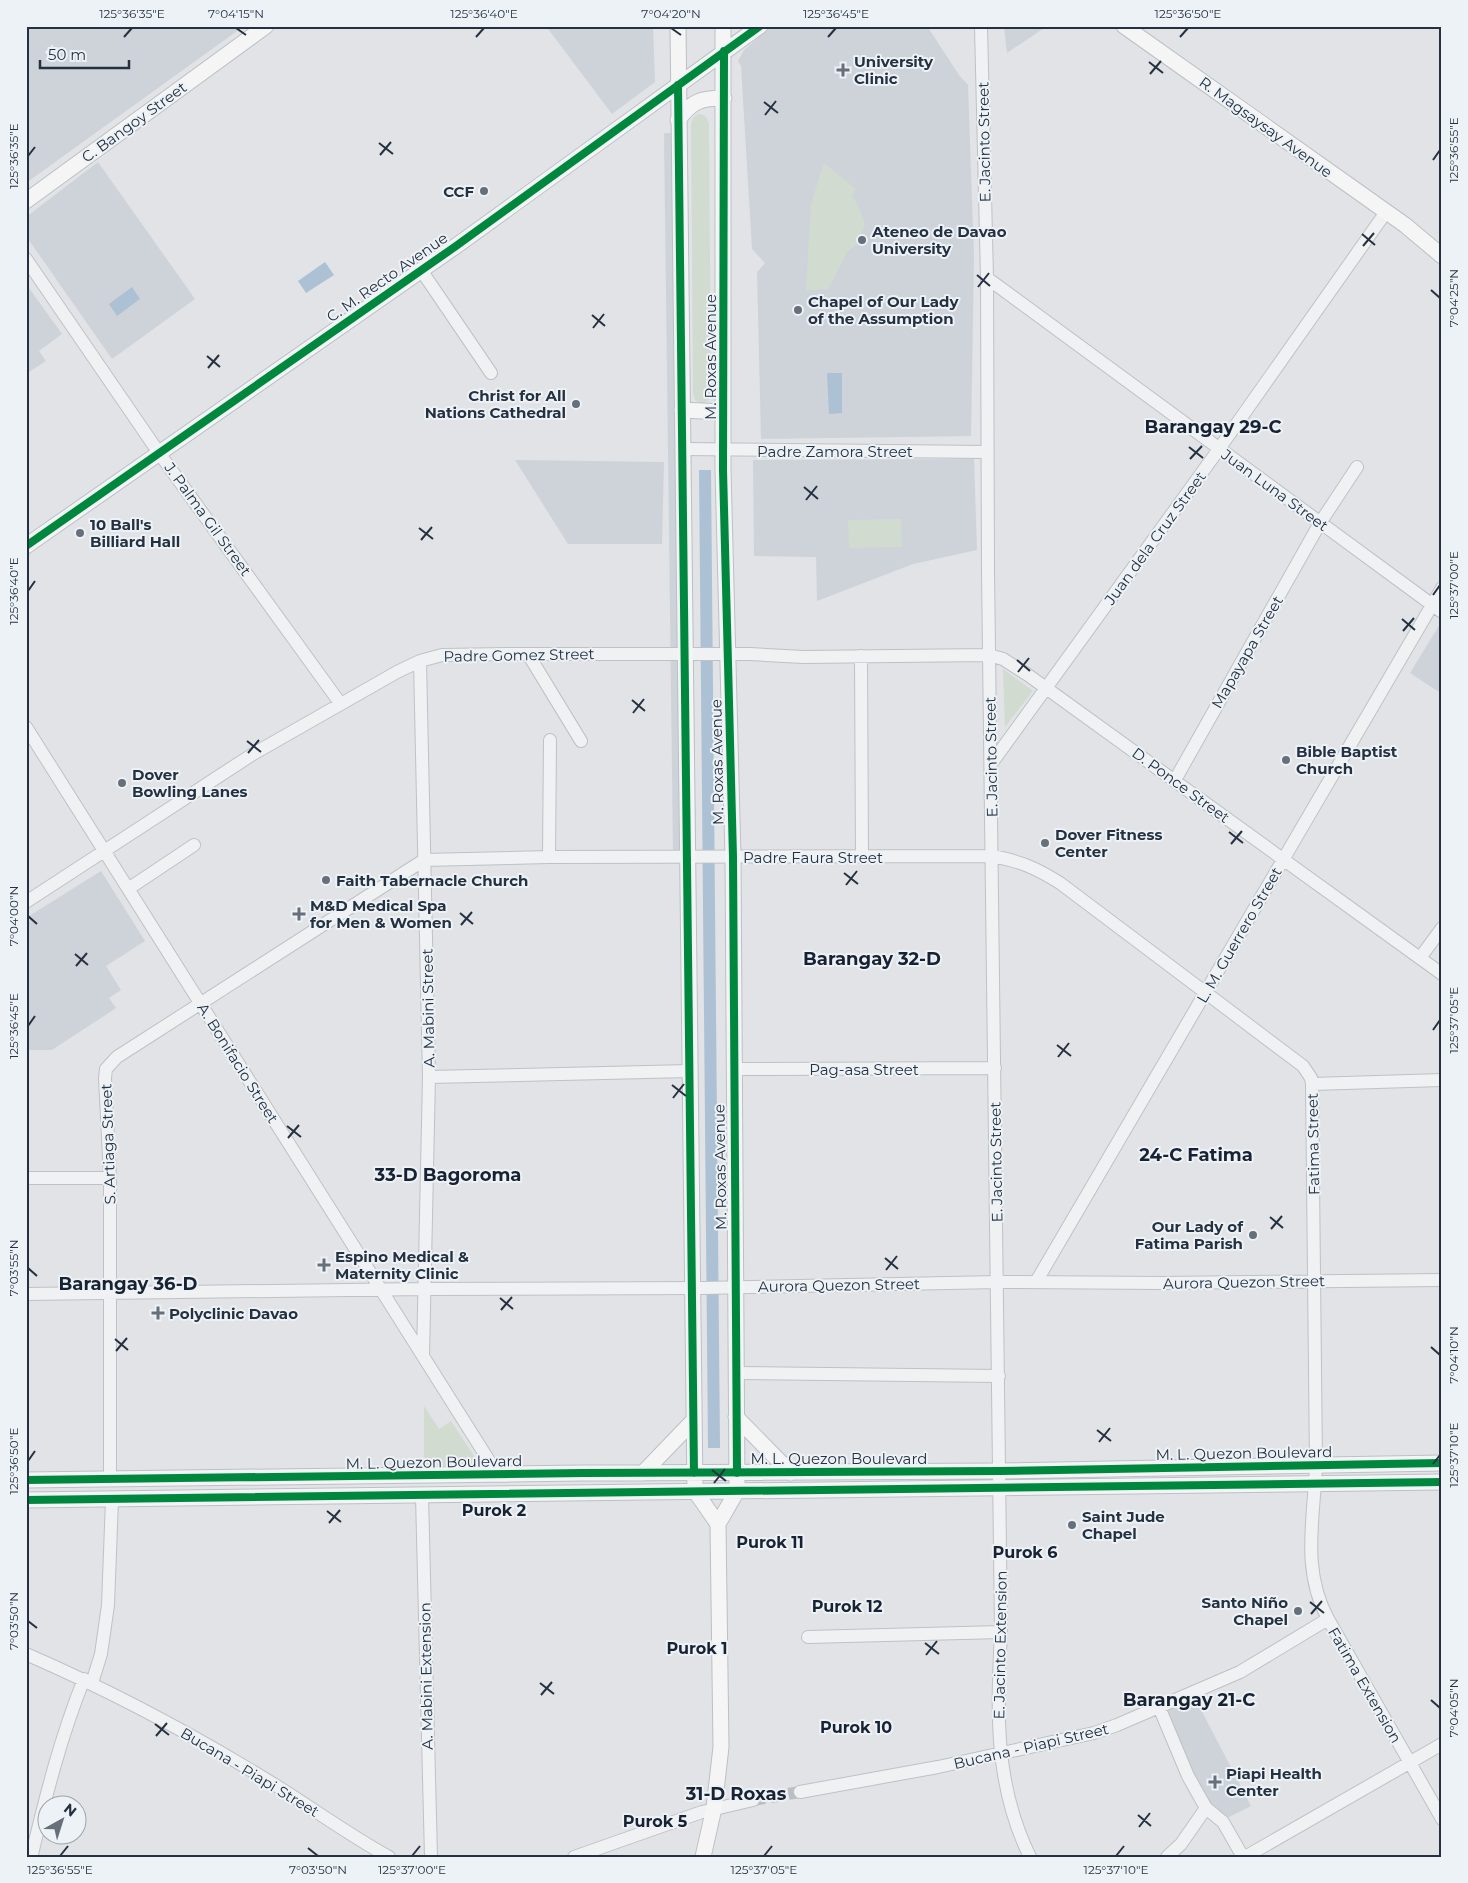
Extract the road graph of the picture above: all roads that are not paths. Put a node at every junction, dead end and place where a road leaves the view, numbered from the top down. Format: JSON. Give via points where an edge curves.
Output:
{"nodes":[{"id":1,"x":266,"y":26,"type":"edge"},
{"id":2,"x":678,"y":26,"type":"edge"},
{"id":3,"x":724,"y":26,"type":"edge"},
{"id":4,"x":760,"y":26,"type":"edge"},
{"id":5,"x":981,"y":26,"type":"edge"},
{"id":6,"x":1124,"y":26,"type":"edge"},
{"id":7,"x":724,"y":51,"type":"junction"},
{"id":8,"x":678,"y":85,"type":"junction"},
{"id":9,"x":724,"y":98,"type":"junction"},
{"id":10,"x":678,"y":120,"type":"junction"},
{"id":11,"x":26,"y":201,"type":"edge"},
{"id":12,"x":1386,"y":212,"type":"junction"},
{"id":13,"x":1408,"y":228,"type":"junction"},
{"id":14,"x":1442,"y":248,"type":"edge"},
{"id":15,"x":1442,"y":256,"type":"edge"},
{"id":16,"x":26,"y":259,"type":"edge"},
{"id":17,"x":421,"y":270,"type":"junction"},
{"id":18,"x":987,"y":278,"type":"junction"},
{"id":19,"x":491,"y":373,"type":"dead end"},
{"id":20,"x":682,"y":410,"type":"junction"},
{"id":21,"x":724,"y":412,"type":"junction"},
{"id":22,"x":682,"y":449,"type":"junction"},
{"id":23,"x":1220,"y":449,"type":"junction"},
{"id":24,"x":724,"y":451,"type":"junction"},
{"id":25,"x":987,"y":452,"type":"junction"},
{"id":26,"x":159,"y":453,"type":"junction"},
{"id":27,"x":1357,"y":467,"type":"dead end"},
{"id":28,"x":1320,"y":523,"type":"junction"},
{"id":29,"x":26,"y":546,"type":"edge"},
{"id":30,"x":1442,"y":588,"type":"edge"},
{"id":31,"x":1437,"y":609,"type":"edge"},
{"id":32,"x":528,"y":654,"type":"junction"},
{"id":33,"x":684,"y":654,"type":"junction"},
{"id":34,"x":722,"y":654,"type":"junction"},
{"id":35,"x":989,"y":655,"type":"junction"},
{"id":36,"x":861,"y":656,"type":"junction"},
{"id":37,"x":420,"y":661,"type":"junction"},
{"id":38,"x":1047,"y":688,"type":"junction"},
{"id":39,"x":340,"y":703,"type":"junction"},
{"id":40,"x":26,"y":727,"type":"edge"},
{"id":41,"x":550,"y":740,"type":"dead end"},
{"id":42,"x":581,"y":741,"type":"dead end"},
{"id":43,"x":991,"y":764,"type":"junction"},
{"id":44,"x":1175,"y":780,"type":"junction"},
{"id":45,"x":194,"y":846,"type":"dead end"},
{"id":46,"x":104,"y":853,"type":"junction"},
{"id":47,"x":992,"y":856,"type":"junction"},
{"id":48,"x":549,"y":857,"type":"junction"},
{"id":49,"x":694,"y":857,"type":"junction"},
{"id":50,"x":733,"y":857,"type":"junction"},
{"id":51,"x":862,"y":857,"type":"junction"},
{"id":52,"x":1283,"y":858,"type":"junction"},
{"id":53,"x":424,"y":860,"type":"junction"},
{"id":54,"x":128,"y":889,"type":"junction"},
{"id":55,"x":26,"y":902,"type":"edge"},
{"id":56,"x":1442,"y":928,"type":"edge"},
{"id":57,"x":1420,"y":958,"type":"junction"},
{"id":58,"x":1442,"y":974,"type":"edge"},
{"id":59,"x":1205,"y":992,"type":"junction"},
{"id":60,"x":200,"y":1003,"type":"junction"},
{"id":61,"x":995,"y":1068,"type":"junction"},
{"id":62,"x":733,"y":1069,"type":"junction"},
{"id":63,"x":690,"y":1071,"type":"junction"},
{"id":64,"x":429,"y":1077,"type":"junction"},
{"id":65,"x":1442,"y":1080,"type":"edge"},
{"id":66,"x":1312,"y":1084,"type":"junction"},
{"id":67,"x":26,"y":1178,"type":"edge"},
{"id":68,"x":110,"y":1178,"type":"junction"},
{"id":69,"x":1442,"y":1280,"type":"edge"},
{"id":70,"x":1314,"y":1281,"type":"junction"},
{"id":71,"x":998,"y":1282,"type":"junction"},
{"id":72,"x":1036,"y":1282,"type":"junction"},
{"id":73,"x":735,"y":1287,"type":"junction"},
{"id":74,"x":692,"y":1288,"type":"junction"},
{"id":75,"x":424,"y":1289,"type":"junction"},
{"id":76,"x":381,"y":1290,"type":"junction"},
{"id":77,"x":26,"y":1294,"type":"edge"},
{"id":78,"x":110,"y":1294,"type":"junction"},
{"id":79,"x":423,"y":1356,"type":"junction"},
{"id":80,"x":736,"y":1374,"type":"junction"},
{"id":81,"x":999,"y":1376,"type":"junction"},
{"id":82,"x":736,"y":1417,"type":"junction"},
{"id":83,"x":694,"y":1420,"type":"junction"},
{"id":84,"x":1442,"y":1463,"type":"edge"},
{"id":85,"x":1316,"y":1465,"type":"junction"},
{"id":86,"x":1000,"y":1471,"type":"junction"},
{"id":87,"x":791,"y":1472,"type":"junction"},
{"id":88,"x":644,"y":1473,"type":"junction"},
{"id":89,"x":694,"y":1473,"type":"junction"},
{"id":90,"x":737,"y":1473,"type":"junction"},
{"id":91,"x":498,"y":1475,"type":"junction"},
{"id":92,"x":110,"y":1479,"type":"junction"},
{"id":93,"x":26,"y":1480,"type":"edge"},
{"id":94,"x":1442,"y":1482,"type":"edge"},
{"id":95,"x":1315,"y":1484,"type":"junction"},
{"id":96,"x":1000,"y":1488,"type":"junction"},
{"id":97,"x":695,"y":1491,"type":"junction"},
{"id":98,"x":737,"y":1491,"type":"junction"},
{"id":99,"x":422,"y":1496,"type":"junction"},
{"id":100,"x":26,"y":1500,"type":"edge"},
{"id":101,"x":112,"y":1500,"type":"junction"},
{"id":102,"x":718,"y":1524,"type":"junction"},
{"id":103,"x":1328,"y":1619,"type":"junction"},
{"id":104,"x":1002,"y":1632,"type":"junction"},
{"id":105,"x":808,"y":1637,"type":"dead end"},
{"id":106,"x":26,"y":1654,"type":"edge"},
{"id":107,"x":88,"y":1681,"type":"junction"},
{"id":108,"x":1159,"y":1707,"type":"junction"},
{"id":109,"x":1442,"y":1744,"type":"edge"},
{"id":110,"x":1000,"y":1753,"type":"junction"},
{"id":111,"x":1410,"y":1763,"type":"junction"},
{"id":112,"x":800,"y":1792,"type":"tunnel mouth"},
{"id":113,"x":753,"y":1800,"type":"tunnel mouth"},
{"id":114,"x":714,"y":1808,"type":"junction"},
{"id":115,"x":1206,"y":1808,"type":"junction"},
{"id":116,"x":1442,"y":1819,"type":"edge"},
{"id":117,"x":32,"y":1854,"type":"dead end"},
{"id":118,"x":389,"y":1857,"type":"edge"},
{"id":119,"x":431,"y":1857,"type":"edge"},
{"id":120,"x":574,"y":1857,"type":"edge"},
{"id":121,"x":703,"y":1857,"type":"edge"},
{"id":122,"x":1030,"y":1857,"type":"edge"},
{"id":123,"x":1167,"y":1857,"type":"edge"},
{"id":124,"x":1244,"y":1857,"type":"edge"}],
"edges":[{"from":1,"to":11,"type":"main road","name":"C. Bangoy Street"},
{"from":2,"to":8,"type":"main road","name":"M. Roxas Avenue"},
{"from":3,"to":7,"type":"main road","name":"M. Roxas Avenue"},
{"from":4,"to":7,"type":"main road","name":"C. M. Recto Avenue"},
{"from":5,"to":18,"type":"street","name":"E. Jacinto Street"},
{"from":6,"to":12,"type":"main road","name":"R. Magsaysay Avenue"},
{"from":7,"to":8,"type":"main road","name":"C. M. Recto Avenue"},
{"from":7,"to":9,"type":"main road","name":"M. Roxas Avenue"},
{"from":8,"to":10,"type":"main road","name":"M. Roxas Avenue"},
{"from":8,"to":17,"type":"main road","name":"C. M. Recto Avenue"},
{"from":9,"to":10,"type":"main road","via":[[697,101]]},
{"from":9,"to":21,"type":"main road","name":"M. Roxas Avenue"},
{"from":10,"to":20,"type":"main road","name":"M. Roxas Avenue"},
{"from":12,"to":13,"type":"main road","name":"R. Magsaysay Avenue"},
{"from":12,"to":23,"type":"street","name":"Juan dela Cruz Street"},
{"from":13,"to":14,"type":"main road","name":"R. Magsaysay Avenue"},
{"from":13,"to":15,"type":"main road","name":"R. Magsaysay Avenue"},
{"from":16,"to":26,"type":"street","name":"J. Palma Gil Street"},
{"from":17,"to":19,"type":"street"},
{"from":17,"to":26,"type":"main road","name":"C. M. Recto Avenue"},
{"from":18,"to":23,"type":"street","name":"Juan Luna Street"},
{"from":18,"to":25,"type":"street","name":"E. Jacinto Street"},
{"from":20,"to":21,"type":"main road"},
{"from":20,"to":22,"type":"main road","name":"M. Roxas Avenue"},
{"from":21,"to":24,"type":"main road","name":"M. Roxas Avenue"},
{"from":22,"to":24,"type":"street","name":"Padre Zamora Street"},
{"from":22,"to":33,"type":"main road","name":"M. Roxas Avenue"},
{"from":23,"to":28,"type":"street","name":"Juan Luna Street"},
{"from":23,"to":38,"type":"street","name":"Juan dela Cruz Street"},
{"from":24,"to":25,"type":"street","name":"Padre Zamora Street"},
{"from":24,"to":34,"type":"main road","name":"M. Roxas Avenue"},
{"from":25,"to":35,"type":"street","name":"E. Jacinto Street"},
{"from":26,"to":29,"type":"main road","name":"C. M. Recto Avenue"},
{"from":26,"to":39,"type":"street","name":"J. Palma Gil Street"},
{"from":27,"to":28,"type":"street","name":"Mapayapa Street"},
{"from":28,"to":31,"type":"street","name":"Juan Luna Street"},
{"from":28,"to":44,"type":"street","name":"Mapayapa Street"},
{"from":30,"to":31,"type":"street","name":"L. M. Guerrero Street"},
{"from":31,"to":52,"type":"street","name":"L. M. Guerrero Street"},
{"from":32,"to":33,"type":"street","name":"Padre Gomez Street"},
{"from":32,"to":37,"type":"street","name":"Padre Gomez Street","via":[[442,655]]},
{"from":32,"to":42,"type":"street"},
{"from":33,"to":34,"type":"street","name":"Padre Gomez Street"},
{"from":33,"to":49,"type":"main road","name":"M. Roxas Avenue"},
{"from":34,"to":36,"type":"street","name":"Padre Gomez Street"},
{"from":34,"to":50,"type":"main road","name":"M. Roxas Avenue"},
{"from":35,"to":36,"type":"street","name":"Padre Gomez Street"},
{"from":35,"to":38,"type":"street","name":"D. Ponce Street","via":[[1014,665]]},
{"from":35,"to":43,"type":"street","name":"E. Jacinto Street"},
{"from":36,"to":51,"type":"street"},
{"from":37,"to":39,"type":"street","name":"Padre Gomez Street"},
{"from":37,"to":53,"type":"street","name":"A. Mabini Street"},
{"from":38,"to":43,"type":"street","name":"Juan dela Cruz Street"},
{"from":38,"to":44,"type":"street","name":"D. Ponce Street"},
{"from":39,"to":46,"type":"street","name":"Padre Gomez Street","via":[[253,754]]},
{"from":40,"to":46,"type":"street","name":"A. Bonifacio Street"},
{"from":41,"to":48,"type":"street"},
{"from":43,"to":47,"type":"street","name":"E. Jacinto Street"},
{"from":44,"to":52,"type":"street","name":"D. Ponce Street"},
{"from":45,"to":54,"type":"street"},
{"from":46,"to":54,"type":"street","name":"A. Bonifacio Street"},
{"from":46,"to":55,"type":"street","name":"Padre Gomez Street"},
{"from":47,"to":51,"type":"street","name":"Padre Faura Street"},
{"from":47,"to":59,"type":"street","name":"Fatima Street","via":[[1016,860],[1060,883]]},
{"from":47,"to":61,"type":"street","name":"E. Jacinto Street"},
{"from":48,"to":49,"type":"street","name":"Padre Faura Street"},
{"from":48,"to":53,"type":"street","name":"Padre Faura Street"},
{"from":49,"to":50,"type":"street","name":"Padre Faura Street"},
{"from":49,"to":63,"type":"main road","name":"M. Roxas Avenue"},
{"from":50,"to":51,"type":"street","name":"Padre Faura Street"},
{"from":50,"to":62,"type":"main road","name":"M. Roxas Avenue"},
{"from":52,"to":57,"type":"street","name":"D. Ponce Street"},
{"from":52,"to":59,"type":"street","name":"L. M. Guerrero Street"},
{"from":53,"to":60,"type":"street","name":"S. Artiaga Street"},
{"from":53,"to":64,"type":"street","name":"A. Mabini Street"},
{"from":54,"to":60,"type":"street","name":"A. Bonifacio Street"},
{"from":56,"to":57,"type":"street"},
{"from":57,"to":58,"type":"street","name":"D. Ponce Street"},
{"from":59,"to":66,"type":"street","name":"Fatima Street","via":[[1303,1066]]},
{"from":59,"to":72,"type":"street","name":"L. M. Guerrero Street"},
{"from":60,"to":68,"type":"street","name":"S. Artiaga Street","via":[[117,1057],[106,1069]]},
{"from":60,"to":76,"type":"street","name":"A. Bonifacio Street"},
{"from":61,"to":62,"type":"street","name":"Pag-asa Street"},
{"from":61,"to":71,"type":"street","name":"E. Jacinto Street"},
{"from":62,"to":73,"type":"main road","name":"M. Roxas Avenue"},
{"from":63,"to":64,"type":"street"},
{"from":63,"to":74,"type":"main road","name":"M. Roxas Avenue"},
{"from":64,"to":75,"type":"street","name":"A. Mabini Street"},
{"from":65,"to":66,"type":"street"},
{"from":66,"to":70,"type":"street","name":"Fatima Street"},
{"from":67,"to":68,"type":"street"},
{"from":68,"to":78,"type":"street","name":"S. Artiaga Street"},
{"from":69,"to":70,"type":"street","name":"Aurora Quezon Street"},
{"from":70,"to":72,"type":"street","name":"Aurora Quezon Street"},
{"from":70,"to":85,"type":"street","name":"Fatima Street"},
{"from":71,"to":72,"type":"street","name":"Aurora Quezon Street"},
{"from":71,"to":73,"type":"street","name":"Aurora Quezon Street"},
{"from":71,"to":81,"type":"street","name":"E. Jacinto Street"},
{"from":73,"to":74,"type":"street","name":"Aurora Quezon Street"},
{"from":73,"to":80,"type":"main road","name":"M. Roxas Avenue"},
{"from":74,"to":75,"type":"street","name":"Aurora Quezon Street"},
{"from":74,"to":83,"type":"main road","name":"M. Roxas Avenue"},
{"from":75,"to":76,"type":"street","name":"Aurora Quezon Street"},
{"from":75,"to":79,"type":"street","name":"A. Mabini Street"},
{"from":76,"to":78,"type":"street","name":"Aurora Quezon Street"},
{"from":76,"to":79,"type":"street","name":"A. Bonifacio Street"},
{"from":77,"to":78,"type":"street","name":"Aurora Quezon Street"},
{"from":78,"to":92,"type":"street","name":"S. Artiaga Street"},
{"from":79,"to":91,"type":"street","name":"A. Bonifacio Street"},
{"from":80,"to":81,"type":"street"},
{"from":80,"to":82,"type":"main road","name":"M. Roxas Avenue"},
{"from":81,"to":86,"type":"street","name":"E. Jacinto Street"},
{"from":82,"to":87,"type":"main road"},
{"from":82,"to":90,"type":"main road","name":"M. Roxas Avenue"},
{"from":83,"to":88,"type":"main road"},
{"from":83,"to":89,"type":"main road","name":"M. Roxas Avenue"},
{"from":84,"to":85,"type":"main road","name":"M. L. Quezon Boulevard"},
{"from":85,"to":86,"type":"main road","name":"M. L. Quezon Boulevard"},
{"from":85,"to":95,"type":"street","name":"Fatima Street"},
{"from":86,"to":87,"type":"main road","name":"M. L. Quezon Boulevard"},
{"from":86,"to":96,"type":"street","name":"E. Jacinto Street"},
{"from":87,"to":90,"type":"main road","name":"M. L. Quezon Boulevard"},
{"from":88,"to":89,"type":"main road","name":"M. L. Quezon Boulevard"},
{"from":88,"to":91,"type":"main road","name":"M. L. Quezon Boulevard"},
{"from":89,"to":90,"type":"main road","name":"M. L. Quezon Boulevard"},
{"from":89,"to":97,"type":"main road","name":"M. Roxas Avenue"},
{"from":90,"to":98,"type":"main road","name":"M. Roxas Avenue"},
{"from":91,"to":92,"type":"main road","name":"M. L. Quezon Boulevard"},
{"from":92,"to":93,"type":"main road","name":"M. L. Quezon Boulevard"},
{"from":94,"to":95,"type":"main road","name":"M. L. Quezon Boulevard"},
{"from":95,"to":96,"type":"main road","name":"M. L. Quezon Boulevard"},
{"from":95,"to":103,"type":"street","name":"Fatima Extension","via":[[1311,1525],[1312,1575],[1315,1591]]},
{"from":96,"to":98,"type":"main road","name":"M. L. Quezon Boulevard"},
{"from":96,"to":104,"type":"street","name":"E. Jacinto Extension"},
{"from":97,"to":98,"type":"main road","name":"M. L. Quezon Boulevard"},
{"from":97,"to":99,"type":"main road","name":"M. L. Quezon Boulevard"},
{"from":97,"to":102,"type":"main road"},
{"from":98,"to":102,"type":"main road"},
{"from":99,"to":101,"type":"main road","name":"M. L. Quezon Boulevard"},
{"from":99,"to":119,"type":"street","name":"A. Mabini Extension"},
{"from":100,"to":101,"type":"main road","name":"M. L. Quezon Boulevard"},
{"from":101,"to":107,"type":"street","via":[[108,1605],[101,1654]]},
{"from":102,"to":114,"type":"main road","via":[[722,1720]]},
{"from":103,"to":108,"type":"street","name":"Bucana - Piapi Street","via":[[1240,1672]]},
{"from":103,"to":111,"type":"street","name":"Fatima Extension"},
{"from":104,"to":105,"type":"street"},
{"from":104,"to":110,"type":"street","name":"E. Jacinto Extension","via":[[998,1686]]},
{"from":106,"to":107,"type":"street","name":"Bucana - Piapi Street"},
{"from":107,"to":117,"type":"street","via":[[72,1710],[48,1787]]},
{"from":107,"to":118,"type":"street","name":"Bucana - Piapi Street","via":[[266,1779]]},
{"from":108,"to":110,"type":"street","name":"Bucana - Piapi Street","via":[[1094,1733]]},
{"from":108,"to":115,"type":"street","via":[[1188,1776]]},
{"from":109,"to":111,"type":"street"},
{"from":110,"to":112,"type":"street","name":"Bucana - Piapi Street"},
{"from":110,"to":122,"type":"street","name":"E. Jacinto Extension","via":[[1004,1783]]},
{"from":111,"to":116,"type":"street","name":"Fatima Extension"},
{"from":111,"to":124,"type":"street"},
{"from":113,"to":114,"type":"street"},
{"from":114,"to":120,"type":"street"},
{"from":114,"to":121,"type":"main road"},
{"from":115,"to":123,"type":"street","via":[[1181,1844]]},
{"from":115,"to":124,"type":"street","via":[[1223,1822]]}]}
